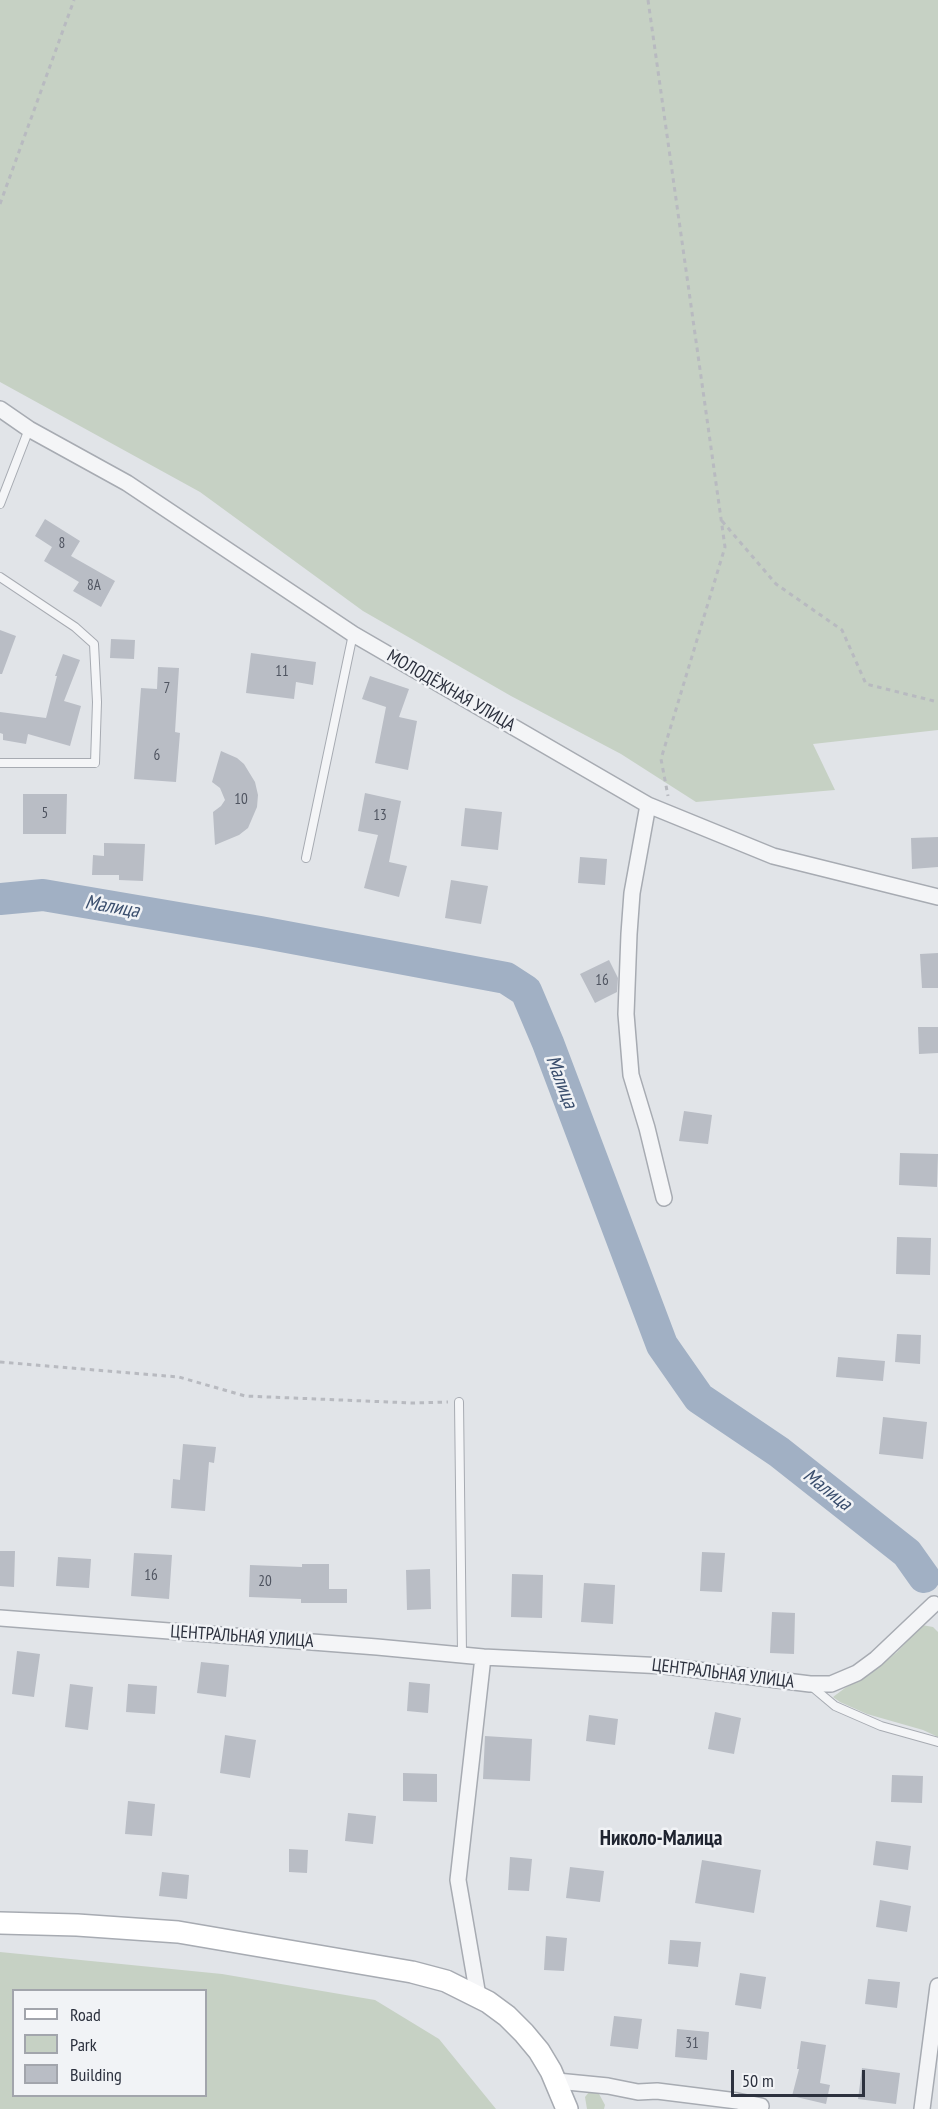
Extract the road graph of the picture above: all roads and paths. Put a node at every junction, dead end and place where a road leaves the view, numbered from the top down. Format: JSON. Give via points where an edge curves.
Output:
{"nodes":[{"id":1,"x":74,"y":0,"type":"edge"},
{"id":2,"x":648,"y":0,"type":"edge"},
{"id":3,"x":0,"y":204,"type":"edge"},
{"id":4,"x":0,"y":409,"type":"edge"},
{"id":5,"x":29,"y":429,"type":"junction"},
{"id":6,"x":0,"y":504,"type":"edge"},
{"id":7,"x":721,"y":520,"type":"junction"},
{"id":8,"x":0,"y":578,"type":"edge"},
{"id":9,"x":353,"y":634,"type":"junction"},
{"id":10,"x":938,"y":702,"type":"edge"},
{"id":11,"x":0,"y":763,"type":"edge"},
{"id":12,"x":648,"y":805,"type":"junction"},
{"id":13,"x":672,"y":815,"type":"junction"},
{"id":14,"x":306,"y":858,"type":"dead end"},
{"id":15,"x":938,"y":897,"type":"edge"},
{"id":16,"x":664,"y":1198,"type":"dead end"},
{"id":17,"x":0,"y":1362,"type":"edge"},
{"id":18,"x":459,"y":1402,"type":"joint"},
{"id":19,"x":936,"y":1604,"type":"edge"},
{"id":20,"x":0,"y":1618,"type":"edge"},
{"id":21,"x":462,"y":1654,"type":"junction"},
{"id":22,"x":483,"y":1657,"type":"junction"},
{"id":23,"x":810,"y":1684,"type":"junction"},
{"id":24,"x":938,"y":1742,"type":"edge"},
{"id":25,"x":0,"y":1923,"type":"edge"},
{"id":26,"x":938,"y":1986,"type":"edge"},
{"id":27,"x":478,"y":1996,"type":"junction"},
{"id":28,"x":557,"y":2081,"type":"junction"},
{"id":29,"x":761,"y":2106,"type":"dead end"},
{"id":30,"x":567,"y":2109,"type":"edge"},
{"id":31,"x":922,"y":2109,"type":"edge"}],
"edges":[{"from":1,"to":3,"type":"path"},
{"from":2,"to":7,"type":"path"},
{"from":4,"to":5,"type":"street","name":"МОЛОДЁЖНАЯ УЛИЦА"},
{"from":5,"to":6,"type":"lane"},
{"from":5,"to":9,"type":"street","name":"МОЛОДЁЖНАЯ УЛИЦА","via":[[127,483]]},
{"from":7,"to":10,"type":"path","via":[[776,584],[842,630],[866,684]]},
{"from":7,"to":13,"type":"path","via":[[725,547],[661,759]]},
{"from":8,"to":11,"type":"lane","via":[[94,644],[97,702],[95,763]]},
{"from":9,"to":12,"type":"street","name":"МОЛОДЁЖНАЯ УЛИЦА"},
{"from":9,"to":14,"type":"lane"},
{"from":12,"to":13,"type":"street","name":"МОЛОДЁЖНАЯ УЛИЦА"},
{"from":12,"to":16,"type":"street","via":[[632,892],[626,1014],[631,1075]]},
{"from":13,"to":15,"type":"street","name":"МОЛОДЁЖНАЯ УЛИЦА","via":[[772,856]]},
{"from":17,"to":18,"type":"path","via":[[179,1377],[245,1396]]},
{"from":18,"to":21,"type":"lane"},
{"from":19,"to":23,"type":"street","name":"ЦЕНТРАЛЬНАЯ УЛИЦА","via":[[857,1673],[831,1684]]},
{"from":20,"to":21,"type":"street","name":"ЦЕНТРАЛЬНАЯ УЛИЦА"},
{"from":21,"to":22,"type":"street","name":"ЦЕНТРАЛЬНАЯ УЛИЦА"},
{"from":22,"to":23,"type":"street","name":"ЦЕНТРАЛЬНАЯ УЛИЦА","via":[[665,1666]]},
{"from":22,"to":27,"type":"street","via":[[458,1880]]},
{"from":23,"to":24,"type":"lane","via":[[835,1706]]},
{"from":25,"to":27,"type":"street","via":[[178,1932],[412,1972],[446,1981]]},
{"from":26,"to":31,"type":"street"},
{"from":27,"to":28,"type":"street","via":[[524,2032]]},
{"from":28,"to":29,"type":"street"},
{"from":28,"to":30,"type":"street"}]}
